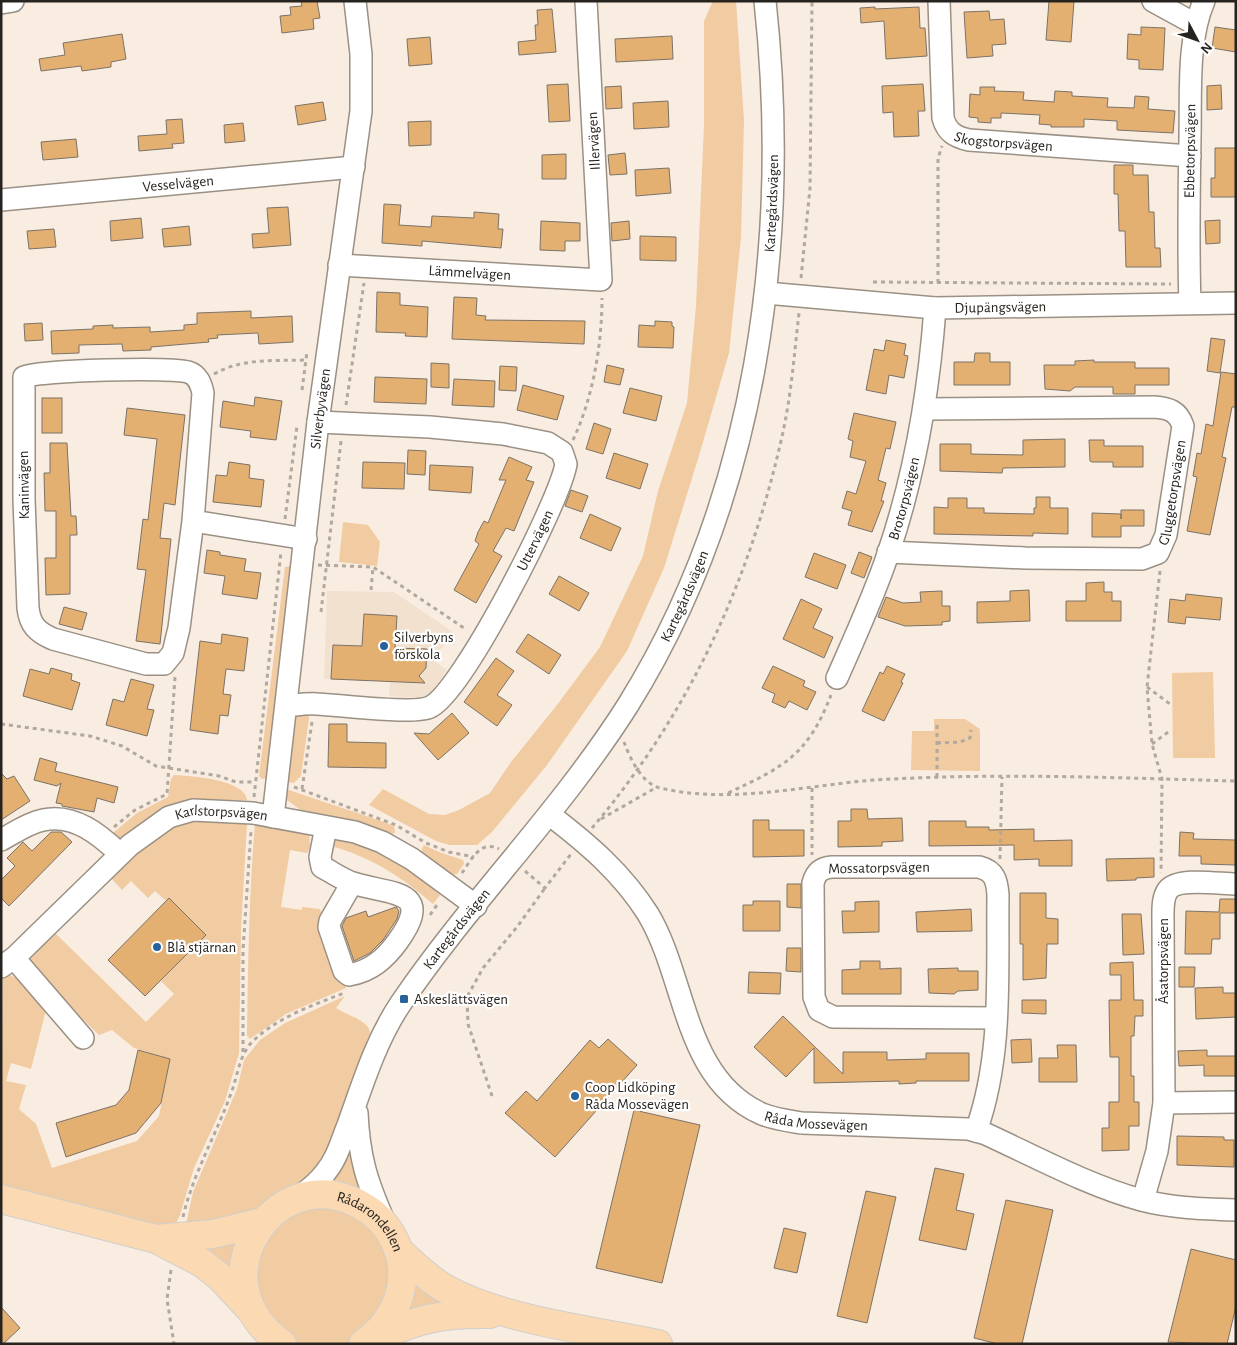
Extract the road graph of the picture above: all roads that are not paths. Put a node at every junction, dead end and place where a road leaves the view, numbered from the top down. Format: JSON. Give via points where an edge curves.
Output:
{"nodes":[{"id":1,"x":13,"y":1,"type":"edge"},
{"id":2,"x":355,"y":1,"type":"edge"},
{"id":3,"x":586,"y":1,"type":"edge"},
{"id":4,"x":765,"y":1,"type":"edge"},
{"id":5,"x":939,"y":1,"type":"edge"},
{"id":6,"x":1153,"y":1,"type":"edge"},
{"id":7,"x":1204,"y":1,"type":"edge"},
{"id":8,"x":1,"y":3,"type":"edge"},
{"id":9,"x":1195,"y":24,"type":"junction"},
{"id":10,"x":1190,"y":156,"type":"junction"},
{"id":11,"x":354,"y":167,"type":"junction"},
{"id":12,"x":1,"y":200,"type":"edge"},
{"id":13,"x":339,"y":265,"type":"junction"},
{"id":14,"x":601,"y":280,"type":"joint"},
{"id":15,"x":766,"y":293,"type":"junction"},
{"id":16,"x":1189,"y":293,"type":"junction"},
{"id":17,"x":1236,"y":303,"type":"edge"},
{"id":18,"x":935,"y":308,"type":"junction"},
{"id":19,"x":924,"y":409,"type":"junction"},
{"id":20,"x":318,"y":422,"type":"junction"},
{"id":21,"x":193,"y":521,"type":"junction"},
{"id":22,"x":306,"y":539,"type":"junction"},
{"id":23,"x":888,"y":552,"type":"junction"},
{"id":24,"x":837,"y":678,"type":"road end"},
{"id":25,"x":287,"y":706,"type":"junction"},
{"id":26,"x":550,"y":815,"type":"junction"},
{"id":27,"x":273,"y":817,"type":"junction"},
{"id":28,"x":326,"y":827,"type":"junction"},
{"id":29,"x":1,"y":840,"type":"edge"},
{"id":30,"x":120,"y":854,"type":"junction"},
{"id":31,"x":352,"y":883,"type":"junction"},
{"id":32,"x":1236,"y":884,"type":"edge"},
{"id":33,"x":476,"y":906,"type":"junction"},
{"id":34,"x":7,"y":963,"type":"edge"},
{"id":35,"x":996,"y":1018,"type":"junction"},
{"id":36,"x":83,"y":1038,"type":"dead end"},
{"id":37,"x":1236,"y":1102,"type":"edge"},
{"id":38,"x":357,"y":1103,"type":"junction"},
{"id":39,"x":1164,"y":1103,"type":"junction"},
{"id":40,"x":976,"y":1131,"type":"junction"},
{"id":41,"x":1,"y":1199,"type":"edge"},
{"id":42,"x":295,"y":1200,"type":"junction"},
{"id":43,"x":1143,"y":1200,"type":"junction"},
{"id":44,"x":1236,"y":1210,"type":"edge"},
{"id":45,"x":263,"y":1222,"type":"junction"},
{"id":46,"x":156,"y":1239,"type":"junction"},
{"id":47,"x":394,"y":1240,"type":"junction"},
{"id":48,"x":514,"y":1314,"type":"junction"},
{"id":49,"x":260,"y":1327,"type":"edge"},
{"id":50,"x":282,"y":1344,"type":"edge"},
{"id":51,"x":364,"y":1344,"type":"edge"},
{"id":52,"x":658,"y":1344,"type":"edge"}],
"edges":[{"from":1,"to":8,"type":"street"},
{"from":2,"to":11,"type":"street","name":"Silverbyvägen","via":[[362,75]]},
{"from":3,"to":14,"type":"street","name":"Illervägen"},
{"from":4,"to":15,"type":"street","name":"Kartegårdsvägen","via":[[772,155]]},
{"from":5,"to":10,"type":"street","name":"Skogstorpsvägen","via":[[943,118],[953,135],[969,140]]},
{"from":6,"to":9,"type":"street"},
{"from":7,"to":9,"type":"street","name":"Ebbetorpsvägen"},
{"from":9,"to":10,"type":"street","name":"Ebbetorpsvägen"},
{"from":10,"to":16,"type":"street","name":"Ebbetorpsvägen"},
{"from":11,"to":12,"type":"street","name":"Vesselvägen"},
{"from":11,"to":13,"type":"street","name":"Silverbyvägen"},
{"from":13,"to":14,"type":"street","name":"Lämmelvägen"},
{"from":13,"to":20,"type":"street","name":"Silverbyvägen"},
{"from":15,"to":18,"type":"street","name":"Djupängsvägen"},
{"from":15,"to":26,"type":"street","name":"Kartegårdsvägen","via":[[743,420],[707,543],[680,606],[632,697]]},
{"from":16,"to":17,"type":"street","name":"Djupängsvägen"},
{"from":16,"to":18,"type":"street","name":"Djupängsvägen"},
{"from":18,"to":19,"type":"street","name":"Brotorpsvägen"},
{"from":19,"to":23,"type":"street","name":"Brotorpsvägen"},
{"from":19,"to":23,"type":"street","name":"Gluggetorpsvägen","via":[[1154,407],[1174,412],[1182,426],[1166,535],[1158,553],[1132,559]]},
{"from":20,"to":22,"type":"street","name":"Silverbyvägen"},
{"from":20,"to":25,"type":"street","name":"Uttervägen","via":[[450,429],[503,434],[548,443],[565,457],[565,473],[547,515],[481,640],[444,696],[431,707],[414,710],[315,704]]},
{"from":21,"to":21,"type":"street","name":"Kaninvägen","via":[[203,393],[200,382],[190,373],[150,369],[24,377],[24,499],[29,619],[40,633],[146,664],[157,665],[169,660],[174,653],[179,628]]},
{"from":21,"to":22,"type":"street"},
{"from":22,"to":25,"type":"street","name":"Silverbyvägen"},
{"from":23,"to":24,"type":"street","name":"Brotorpsvägen"},
{"from":25,"to":27,"type":"street","name":"Silverbyvägen"},
{"from":26,"to":33,"type":"street","name":"Kartegårdsvägen"},
{"from":26,"to":40,"type":"street","name":"Råda Mossevägen","via":[[613,868],[648,915],[706,1062],[735,1097],[762,1114],[802,1123]]},
{"from":27,"to":28,"type":"street","name":"Karlstorpsvägen"},
{"from":27,"to":30,"type":"street","name":"Karlstorpsvägen","via":[[206,810],[180,814],[156,825]]},
{"from":28,"to":31,"type":"street","via":[[320,864]]},
{"from":28,"to":33,"type":"street","name":"Karlstorpsvägen","via":[[355,832],[382,842],[412,859]]},
{"from":29,"to":30,"type":"street","via":[[50,819],[86,827]]},
{"from":30,"to":34,"type":"street","name":"Karlstorpsvägen"},
{"from":31,"to":31,"type":"street","via":[[403,894],[411,904],[412,918],[379,963],[349,975],[344,971],[329,927]]},
{"from":32,"to":39,"type":"street","name":"Åsatorpsvägen","via":[[1178,884],[1169,888],[1163,906]]},
{"from":33,"to":38,"type":"street","name":"Kartegårdsvägen","via":[[393,1015],[372,1057]]},
{"from":34,"to":36,"type":"street"},
{"from":35,"to":35,"type":"street","name":"Mossatorpsvägen","via":[[998,895],[994,876],[988,869],[832,867],[817,873],[813,883],[814,997],[819,1010],[834,1017]]},
{"from":35,"to":40,"type":"street","via":[[994,1066]]},
{"from":37,"to":39,"type":"street"},
{"from":38,"to":42,"type":"street","name":"Kartegårdsvägen","via":[[341,1148],[332,1163],[313,1187]]},
{"from":38,"to":47,"type":"street","name":"Kartegårdsvägen","via":[[361,1159],[367,1181]]},
{"from":39,"to":43,"type":"street","name":"Åsatorpsvägen","via":[[1157,1151]]},
{"from":40,"to":43,"type":"street","name":"Råda Mossevägen","via":[[1104,1187]]},
{"from":41,"to":46,"type":"main road"},
{"from":42,"to":45,"type":"main road","name":"Rådarondellen"},
{"from":42,"to":47,"type":"main road","name":"Rådarondellen","via":[[322,1195],[348,1200],[372,1212]]},
{"from":43,"to":44,"type":"street","name":"Råda Mossevägen","via":[[1186,1208]]},
{"from":45,"to":46,"type":"main road","via":[[214,1234]]},
{"from":45,"to":49,"type":"main road","name":"Rådarondellen","via":[[249,1245],[243,1271],[246,1298]]},
{"from":46,"to":49,"type":"main road","via":[[202,1263],[220,1277]]},
{"from":47,"to":48,"type":"main road","via":[[421,1271],[445,1288]]},
{"from":47,"to":51,"type":"main road","name":"Rådarondellen","via":[[402,1273],[397,1302],[382,1328]]},
{"from":48,"to":51,"type":"main road","via":[[452,1313],[434,1316],[392,1330]]},
{"from":48,"to":52,"type":"main road"},
{"from":49,"to":50,"type":"main road"}]}
